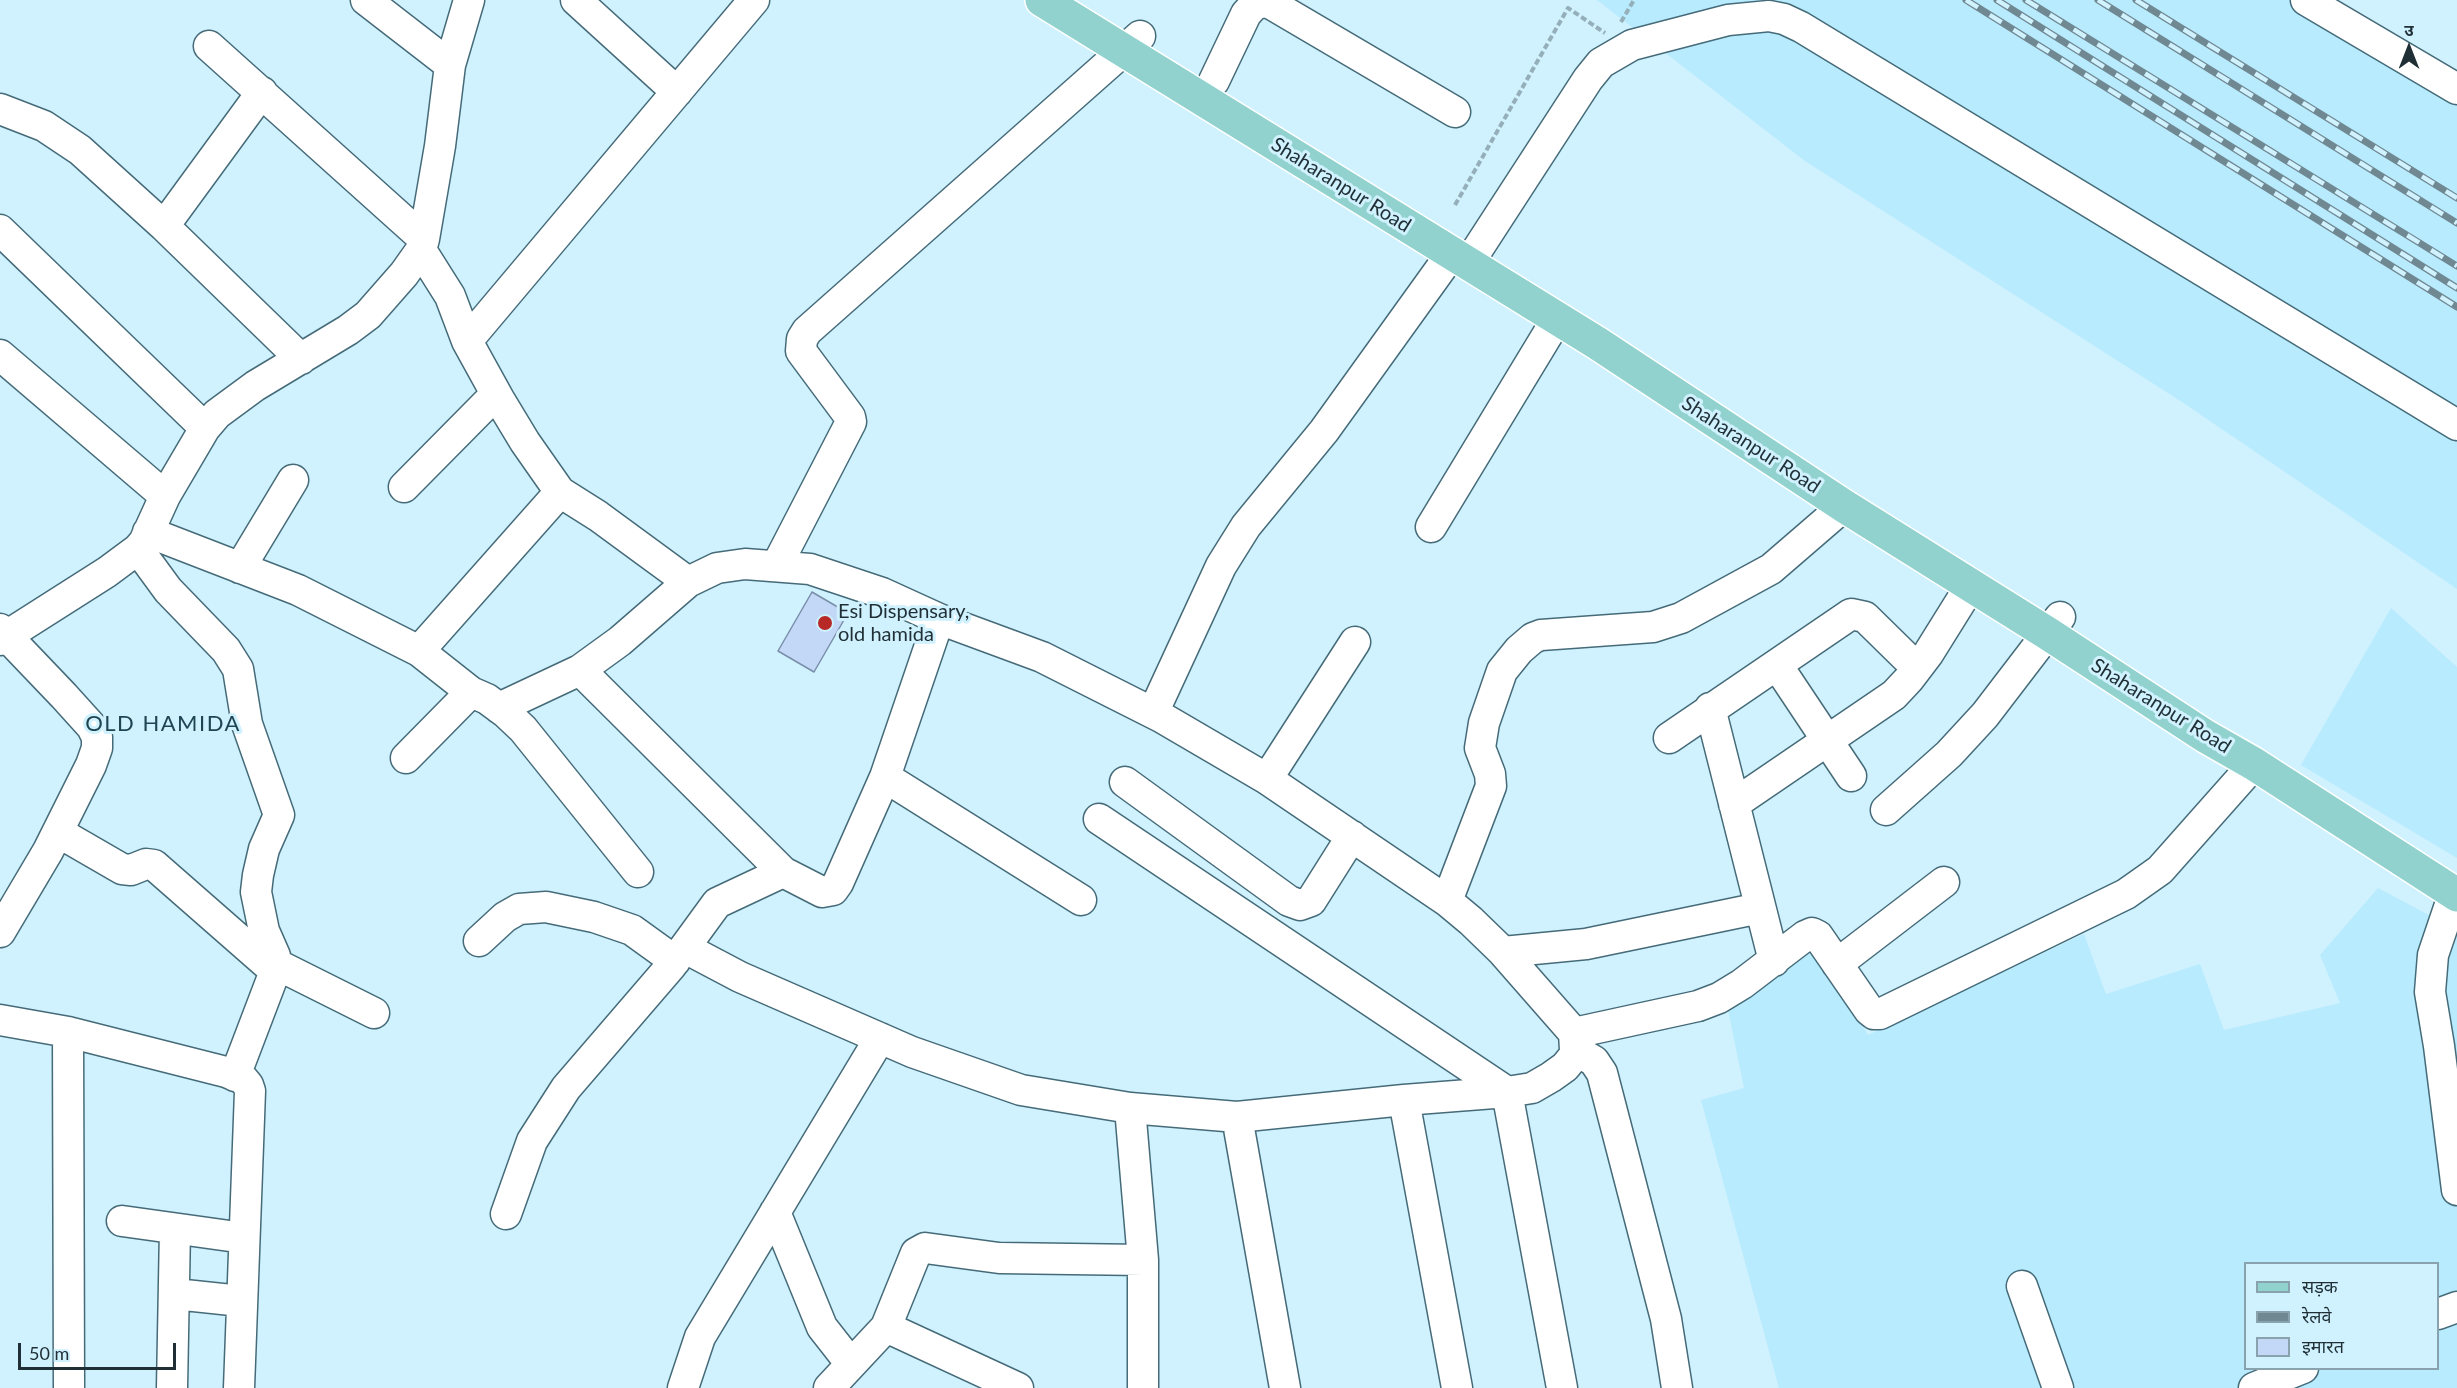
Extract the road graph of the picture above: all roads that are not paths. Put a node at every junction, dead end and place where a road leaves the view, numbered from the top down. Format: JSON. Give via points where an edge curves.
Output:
{"nodes":[{"id":1,"x":366,"y":0,"type":"edge"},
{"id":2,"x":469,"y":0,"type":"edge"},
{"id":3,"x":576,"y":0,"type":"edge"},
{"id":4,"x":754,"y":0,"type":"edge"},
{"id":5,"x":1042,"y":0,"type":"edge"},
{"id":6,"x":1081,"y":0,"type":"edge"},
{"id":7,"x":2306,"y":0,"type":"edge"},
{"id":8,"x":1131,"y":44,"type":"junction"},
{"id":9,"x":209,"y":46,"type":"dead end"},
{"id":10,"x":450,"y":64,"type":"junction"},
{"id":11,"x":1214,"y":81,"type":"junction"},
{"id":12,"x":2457,"y":89,"type":"edge"},
{"id":13,"x":262,"y":92,"type":"junction"},
{"id":14,"x":677,"y":92,"type":"junction"},
{"id":15,"x":0,"y":109,"type":"edge"},
{"id":16,"x":1455,"y":112,"type":"dead end"},
{"id":17,"x":164,"y":226,"type":"junction"},
{"id":18,"x":0,"y":230,"type":"edge"},
{"id":19,"x":422,"y":244,"type":"junction"},
{"id":20,"x":1466,"y":255,"type":"junction"},
{"id":21,"x":1557,"y":319,"type":"junction"},
{"id":22,"x":467,"y":341,"type":"junction"},
{"id":23,"x":0,"y":355,"type":"edge"},
{"id":24,"x":301,"y":359,"type":"junction"},
{"id":25,"x":496,"y":394,"type":"junction"},
{"id":26,"x":2457,"y":425,"type":"edge"},
{"id":27,"x":204,"y":428,"type":"junction"},
{"id":28,"x":293,"y":480,"type":"dead end"},
{"id":29,"x":405,"y":487,"type":"dead end"},
{"id":30,"x":560,"y":492,"type":"junction"},
{"id":31,"x":165,"y":496,"type":"junction"},
{"id":32,"x":1845,"y":506,"type":"junction"},
{"id":33,"x":1431,"y":527,"type":"dead end"},
{"id":34,"x":143,"y":540,"type":"junction"},
{"id":35,"x":777,"y":565,"type":"junction"},
{"id":36,"x":240,"y":568,"type":"junction"},
{"id":37,"x":688,"y":582,"type":"junction"},
{"id":38,"x":1971,"y":585,"type":"junction"},
{"id":39,"x":939,"y":619,"type":"junction"},
{"id":40,"x":2053,"y":625,"type":"junction"},
{"id":41,"x":2,"y":635,"type":"edge"},
{"id":42,"x":1356,"y":642,"type":"dead end"},
{"id":43,"x":419,"y":651,"type":"junction"},
{"id":44,"x":1777,"y":665,"type":"junction"},
{"id":45,"x":1917,"y":668,"type":"junction"},
{"id":46,"x":580,"y":670,"type":"junction"},
{"id":47,"x":471,"y":692,"type":"junction"},
{"id":48,"x":499,"y":708,"type":"junction"},
{"id":49,"x":1710,"y":708,"type":"junction"},
{"id":50,"x":1152,"y":713,"type":"junction"},
{"id":51,"x":1669,"y":738,"type":"dead end"},
{"id":52,"x":1827,"y":740,"type":"junction"},
{"id":53,"x":406,"y":758,"type":"dead end"},
{"id":54,"x":2254,"y":764,"type":"junction"},
{"id":55,"x":1851,"y":776,"type":"dead end"},
{"id":56,"x":885,"y":777,"type":"junction"},
{"id":57,"x":1267,"y":779,"type":"junction"},
{"id":58,"x":1125,"y":782,"type":"dead end"},
{"id":59,"x":1734,"y":804,"type":"junction"},
{"id":60,"x":1886,"y":810,"type":"dead end"},
{"id":61,"x":1099,"y":819,"type":"dead end"},
{"id":62,"x":58,"y":832,"type":"junction"},
{"id":63,"x":1352,"y":836,"type":"junction"},
{"id":64,"x":638,"y":872,"type":"dead end"},
{"id":65,"x":783,"y":872,"type":"junction"},
{"id":66,"x":1944,"y":882,"type":"dead end"},
{"id":67,"x":2456,"y":886,"type":"edge"},
{"id":68,"x":1081,"y":900,"type":"dead end"},
{"id":69,"x":1447,"y":901,"type":"junction"},
{"id":70,"x":1760,"y":908,"type":"junction"},
{"id":71,"x":0,"y":932,"type":"edge"},
{"id":72,"x":479,"y":941,"type":"dead end"},
{"id":73,"x":1503,"y":952,"type":"junction"},
{"id":74,"x":680,"y":954,"type":"junction"},
{"id":75,"x":1774,"y":961,"type":"junction"},
{"id":76,"x":1837,"y":964,"type":"junction"},
{"id":77,"x":275,"y":968,"type":"junction"},
{"id":78,"x":375,"y":1013,"type":"dead end"},
{"id":79,"x":0,"y":1020,"type":"edge"},
{"id":80,"x":68,"y":1032,"type":"junction"},
{"id":81,"x":880,"y":1038,"type":"junction"},
{"id":82,"x":1575,"y":1042,"type":"junction"},
{"id":83,"x":236,"y":1076,"type":"junction"},
{"id":84,"x":1507,"y":1092,"type":"junction"},
{"id":85,"x":1404,"y":1100,"type":"junction"},
{"id":86,"x":1130,"y":1108,"type":"junction"},
{"id":87,"x":1237,"y":1117,"type":"junction"},
{"id":88,"x":2457,"y":1190,"type":"edge"},
{"id":89,"x":775,"y":1212,"type":"junction"},
{"id":90,"x":506,"y":1214,"type":"dead end"},
{"id":91,"x":122,"y":1221,"type":"dead end"},
{"id":92,"x":175,"y":1228,"type":"junction"},
{"id":93,"x":244,"y":1238,"type":"junction"},
{"id":94,"x":1143,"y":1260,"type":"junction"},
{"id":95,"x":2022,"y":1286,"type":"dead end"},
{"id":96,"x":175,"y":1294,"type":"junction"},
{"id":97,"x":242,"y":1301,"type":"junction"},
{"id":98,"x":2457,"y":1307,"type":"edge"},
{"id":99,"x":2439,"y":1314,"type":"edge"},
{"id":100,"x":886,"y":1328,"type":"junction"},
{"id":101,"x":851,"y":1364,"type":"junction"},
{"id":102,"x":2298,"y":1370,"type":"edge"},
{"id":103,"x":69,"y":1388,"type":"edge"},
{"id":104,"x":172,"y":1388,"type":"edge"},
{"id":105,"x":239,"y":1388,"type":"edge"},
{"id":106,"x":683,"y":1388,"type":"edge"},
{"id":107,"x":829,"y":1388,"type":"edge"},
{"id":108,"x":1018,"y":1388,"type":"edge"},
{"id":109,"x":1143,"y":1388,"type":"edge"},
{"id":110,"x":1285,"y":1388,"type":"edge"},
{"id":111,"x":1457,"y":1388,"type":"edge"},
{"id":112,"x":1562,"y":1388,"type":"edge"},
{"id":113,"x":1677,"y":1388,"type":"edge"},
{"id":114,"x":2058,"y":1388,"type":"edge"},
{"id":115,"x":2254,"y":1388,"type":"edge"}],
"edges":[{"from":1,"to":10,"type":"street"},
{"from":2,"to":10,"type":"street"},
{"from":3,"to":14,"type":"street"},
{"from":4,"to":14,"type":"street"},
{"from":5,"to":8,"type":"main road","name":"Shaharanpur Road"},
{"from":6,"to":8,"type":"main road","name":"Shaharanpur Road"},
{"from":7,"to":12,"type":"street"},
{"from":8,"to":11,"type":"main road","name":"Shaharanpur Road"},
{"from":8,"to":20,"type":"main road","name":"Shaharanpur Road"},
{"from":8,"to":35,"type":"street","via":[[807,331],[801,351],[851,422]]},
{"from":9,"to":13,"type":"street"},
{"from":10,"to":19,"type":"street"},
{"from":11,"to":16,"type":"street","via":[[1246,14],[1255,4],[1268,2]]},
{"from":11,"to":20,"type":"main road","name":"Shaharanpur Road"},
{"from":13,"to":17,"type":"street"},
{"from":13,"to":19,"type":"street"},
{"from":14,"to":22,"type":"street"},
{"from":15,"to":17,"type":"street","via":[[60,135]]},
{"from":17,"to":24,"type":"street"},
{"from":18,"to":27,"type":"street"},
{"from":19,"to":22,"type":"street","via":[[450,296]]},
{"from":19,"to":24,"type":"street","via":[[404,274],[368,315]]},
{"from":20,"to":21,"type":"main road","name":"Shaharanpur Road"},
{"from":20,"to":26,"type":"street","via":[[1601,63],[1632,45],[1728,20],[1769,16],[1801,27]]},
{"from":20,"to":40,"type":"main road","name":"Shaharanpur Road"},
{"from":20,"to":50,"type":"street","via":[[1246,526],[1221,566]]},
{"from":21,"to":32,"type":"main road","name":"Shaharanpur Road"},
{"from":21,"to":33,"type":"street"},
{"from":22,"to":25,"type":"street"},
{"from":23,"to":31,"type":"street"},
{"from":24,"to":27,"type":"street","via":[[232,402]]},
{"from":25,"to":29,"type":"street"},
{"from":25,"to":30,"type":"street"},
{"from":27,"to":31,"type":"street"},
{"from":28,"to":36,"type":"street"},
{"from":30,"to":37,"type":"street"},
{"from":30,"to":43,"type":"street"},
{"from":31,"to":34,"type":"street"},
{"from":32,"to":38,"type":"main road","name":"Shaharanpur Road"},
{"from":32,"to":69,"type":"street","via":[[1771,569],[1682,618],[1653,627],[1541,635],[1519,650],[1502,671],[1484,723],[1480,748],[1491,786]]},
{"from":34,"to":36,"type":"street"},
{"from":34,"to":41,"type":"street","via":[[107,572]]},
{"from":34,"to":77,"type":"street","via":[[168,590],[226,650],[238,669],[247,724],[279,814],[264,849],[256,892]]},
{"from":35,"to":37,"type":"street","via":[[717,568]]},
{"from":35,"to":39,"type":"street","via":[[810,569],[882,593]]},
{"from":36,"to":43,"type":"street","via":[[298,590]]},
{"from":37,"to":46,"type":"street","via":[[621,641]]},
{"from":38,"to":40,"type":"main road","name":"Shaharanpur Road"},
{"from":38,"to":45,"type":"street"},
{"from":39,"to":50,"type":"street","via":[[1042,657]]},
{"from":39,"to":56,"type":"street"},
{"from":40,"to":54,"type":"main road","name":"Shaharanpur Road","via":[[2205,736]]},
{"from":40,"to":60,"type":"street","via":[[1985,715],[1949,754]]},
{"from":40,"to":67,"type":"main road","name":"Shaharanpur Road","via":[[2269,749],[2404,838]]},
{"from":41,"to":62,"type":"street","via":[[64,696],[97,737],[91,765]]},
{"from":42,"to":57,"type":"street"},
{"from":43,"to":47,"type":"street"},
{"from":44,"to":45,"type":"street","via":[[1854,614],[1865,617]]},
{"from":44,"to":49,"type":"street"},
{"from":44,"to":52,"type":"street"},
{"from":45,"to":52,"type":"street","via":[[1894,695]]},
{"from":46,"to":48,"type":"street"},
{"from":46,"to":65,"type":"street"},
{"from":47,"to":48,"type":"street"},
{"from":47,"to":53,"type":"street"},
{"from":48,"to":64,"type":"street","via":[[523,729]]},
{"from":49,"to":51,"type":"street"},
{"from":49,"to":59,"type":"street"},
{"from":50,"to":57,"type":"street"},
{"from":52,"to":55,"type":"street"},
{"from":52,"to":59,"type":"street"},
{"from":54,"to":67,"type":"main road","name":"Shaharanpur Road"},
{"from":54,"to":76,"type":"street","via":[[2182,848],[2135,888],[1880,1014],[1869,1010]]},
{"from":56,"to":65,"type":"street","via":[[834,890],[817,890]]},
{"from":56,"to":68,"type":"street"},
{"from":57,"to":63,"type":"street"},
{"from":58,"to":63,"type":"street","via":[[1289,901],[1300,905],[1311,901]]},
{"from":59,"to":70,"type":"street"},
{"from":61,"to":84,"type":"street"},
{"from":62,"to":71,"type":"street"},
{"from":62,"to":77,"type":"street","via":[[122,869],[154,865]]},
{"from":63,"to":69,"type":"street"},
{"from":65,"to":74,"type":"street","via":[[717,903]]},
{"from":66,"to":76,"type":"street"},
{"from":67,"to":88,"type":"street","via":[[2433,955],[2430,992]]},
{"from":69,"to":73,"type":"street"},
{"from":70,"to":73,"type":"street","via":[[1586,944]]},
{"from":70,"to":75,"type":"street"},
{"from":72,"to":74,"type":"street","via":[[519,909],[546,907],[632,930]]},
{"from":73,"to":82,"type":"street"},
{"from":74,"to":81,"type":"street"},
{"from":74,"to":90,"type":"street","via":[[566,1088],[532,1141]]},
{"from":75,"to":76,"type":"street","via":[[1812,933]]},
{"from":75,"to":82,"type":"street","via":[[1719,998]]},
{"from":77,"to":78,"type":"street"},
{"from":77,"to":83,"type":"street"},
{"from":79,"to":80,"type":"street"},
{"from":80,"to":83,"type":"street"},
{"from":80,"to":103,"type":"street"},
{"from":81,"to":86,"type":"street","via":[[1021,1090]]},
{"from":81,"to":89,"type":"street"},
{"from":82,"to":84,"type":"street","via":[[1574,1056],[1565,1067],[1532,1088]]},
{"from":82,"to":113,"type":"street","via":[[1602,1073],[1666,1319]]},
{"from":83,"to":93,"type":"street","via":[[243,1079],[250,1091]]},
{"from":84,"to":85,"type":"street"},
{"from":84,"to":112,"type":"street"},
{"from":85,"to":87,"type":"street"},
{"from":85,"to":111,"type":"street"},
{"from":86,"to":87,"type":"street"},
{"from":86,"to":94,"type":"street"},
{"from":87,"to":110,"type":"street"},
{"from":89,"to":101,"type":"street","via":[[822,1327]]},
{"from":89,"to":106,"type":"street","via":[[700,1337]]},
{"from":91,"to":92,"type":"street"},
{"from":92,"to":93,"type":"street"},
{"from":92,"to":96,"type":"street"},
{"from":93,"to":97,"type":"street"},
{"from":94,"to":100,"type":"street","via":[[999,1258],[925,1248],[916,1253]]},
{"from":94,"to":109,"type":"street"},
{"from":95,"to":114,"type":"street"},
{"from":96,"to":97,"type":"street"},
{"from":96,"to":104,"type":"street"},
{"from":97,"to":105,"type":"street"},
{"from":98,"to":99,"type":"street"},
{"from":100,"to":101,"type":"street"},
{"from":100,"to":108,"type":"street"},
{"from":101,"to":107,"type":"street"},
{"from":102,"to":115,"type":"street"}]}
